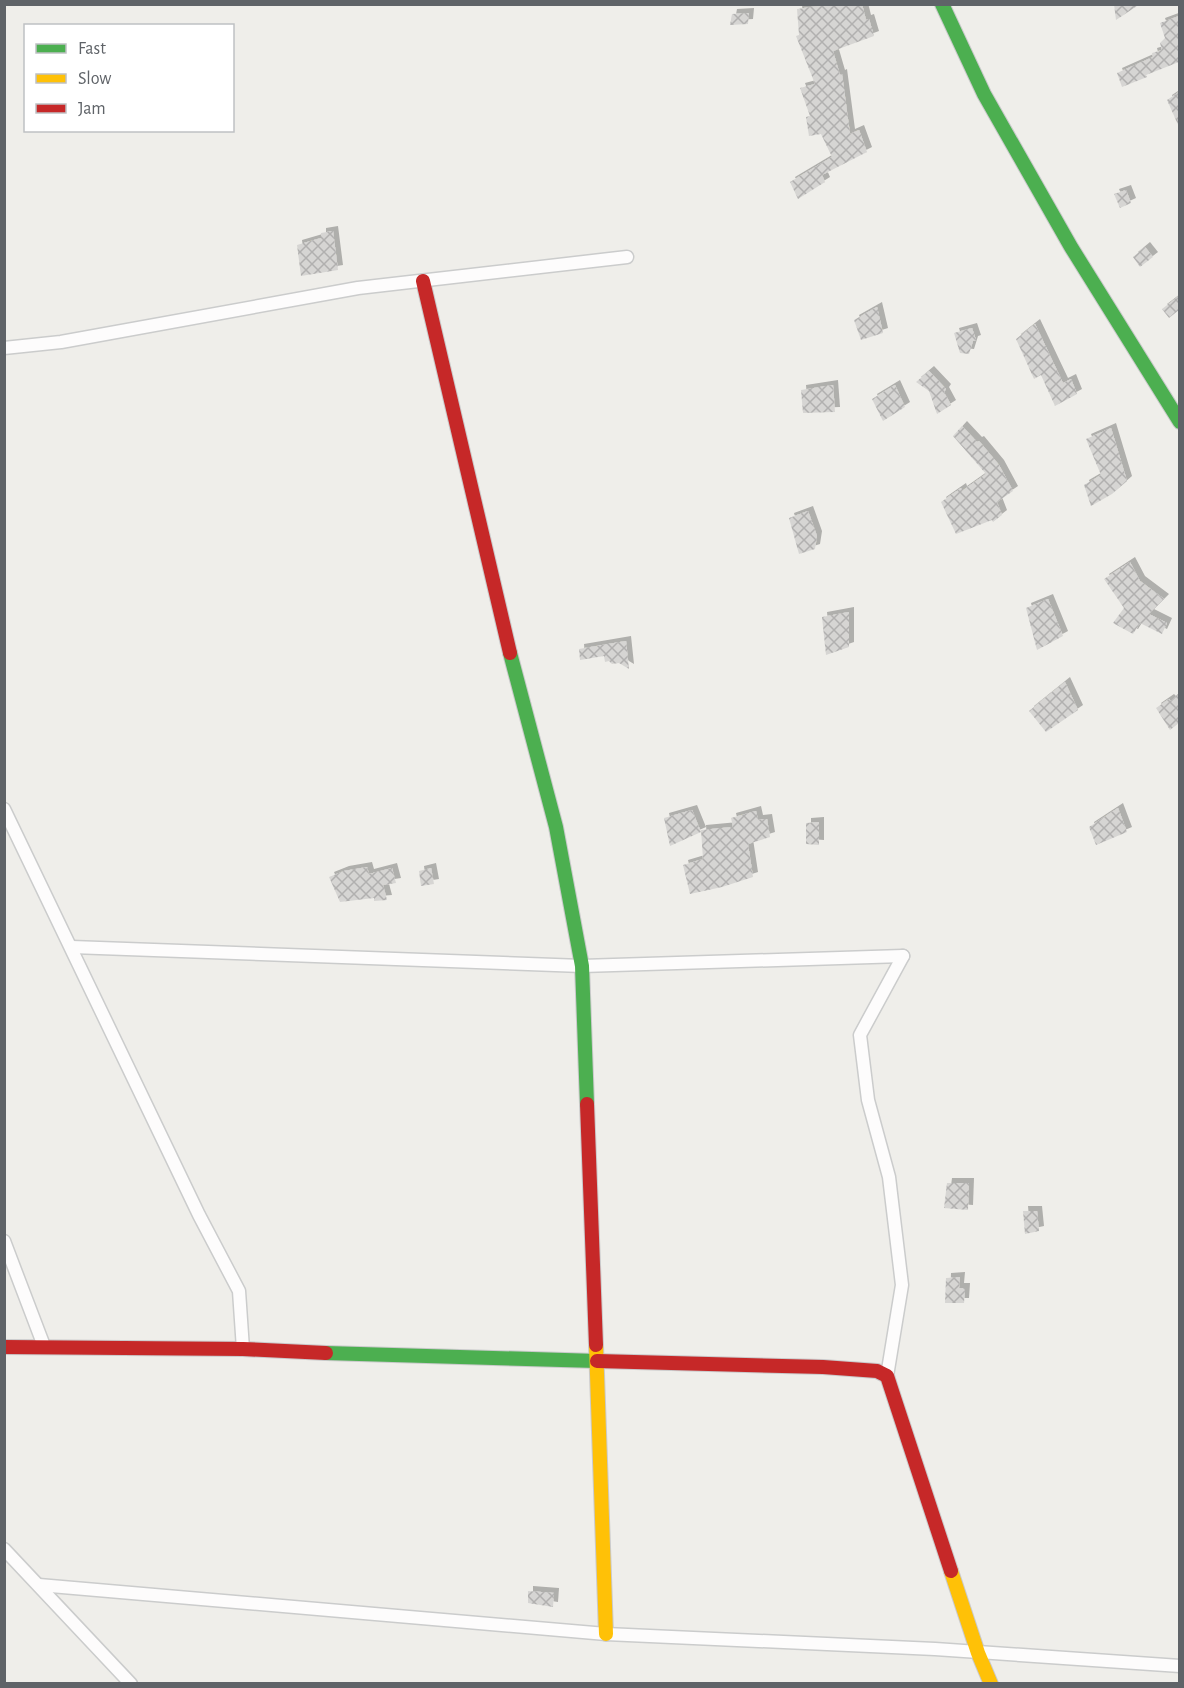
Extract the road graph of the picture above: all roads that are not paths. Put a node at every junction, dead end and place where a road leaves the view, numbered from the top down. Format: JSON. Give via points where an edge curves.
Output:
{"nodes":[{"id":1,"x":942,"y":4,"type":"edge"},
{"id":2,"x":627,"y":257,"type":"dead end"},
{"id":3,"x":423,"y":281,"type":"junction"},
{"id":4,"x":4,"y":348,"type":"edge"},
{"id":5,"x":1179,"y":422,"type":"edge"},
{"id":6,"x":4,"y":809,"type":"edge"},
{"id":7,"x":72,"y":947,"type":"junction"},
{"id":8,"x":582,"y":966,"type":"junction"},
{"id":9,"x":4,"y":1241,"type":"edge"},
{"id":10,"x":44,"y":1346,"type":"junction"},
{"id":11,"x":4,"y":1347,"type":"edge"},
{"id":12,"x":243,"y":1349,"type":"junction"},
{"id":13,"x":596,"y":1361,"type":"junction"},
{"id":14,"x":887,"y":1376,"type":"junction"},
{"id":15,"x":4,"y":1549,"type":"edge"},
{"id":16,"x":39,"y":1586,"type":"junction"},
{"id":17,"x":606,"y":1634,"type":"junction"},
{"id":18,"x":978,"y":1653,"type":"junction"},
{"id":19,"x":1179,"y":1666,"type":"edge"},
{"id":20,"x":131,"y":1683,"type":"edge"},
{"id":21,"x":991,"y":1683,"type":"edge"}],
"edges":[{"from":1,"to":5,"type":"street","via":[[984,94],[1071,247]]},
{"from":2,"to":3,"type":"street"},
{"from":3,"to":4,"type":"street","via":[[358,288],[61,342]]},
{"from":3,"to":8,"type":"street","via":[[520,694],[556,827]]},
{"from":6,"to":7,"type":"street"},
{"from":7,"to":8,"type":"street"},
{"from":7,"to":12,"type":"street","via":[[239,1291]]},
{"from":8,"to":13,"type":"street"},
{"from":8,"to":14,"type":"street","via":[[903,956],[860,1035],[868,1100],[890,1177],[902,1285]]},
{"from":9,"to":10,"type":"street"},
{"from":10,"to":11,"type":"street"},
{"from":10,"to":12,"type":"street"},
{"from":12,"to":13,"type":"street"},
{"from":13,"to":14,"type":"street","via":[[823,1367],[877,1371]]},
{"from":13,"to":17,"type":"street"},
{"from":14,"to":18,"type":"street"},
{"from":15,"to":16,"type":"street"},
{"from":16,"to":17,"type":"street"},
{"from":16,"to":20,"type":"street"},
{"from":17,"to":18,"type":"street"},
{"from":18,"to":19,"type":"street"},
{"from":18,"to":21,"type":"street"}]}
